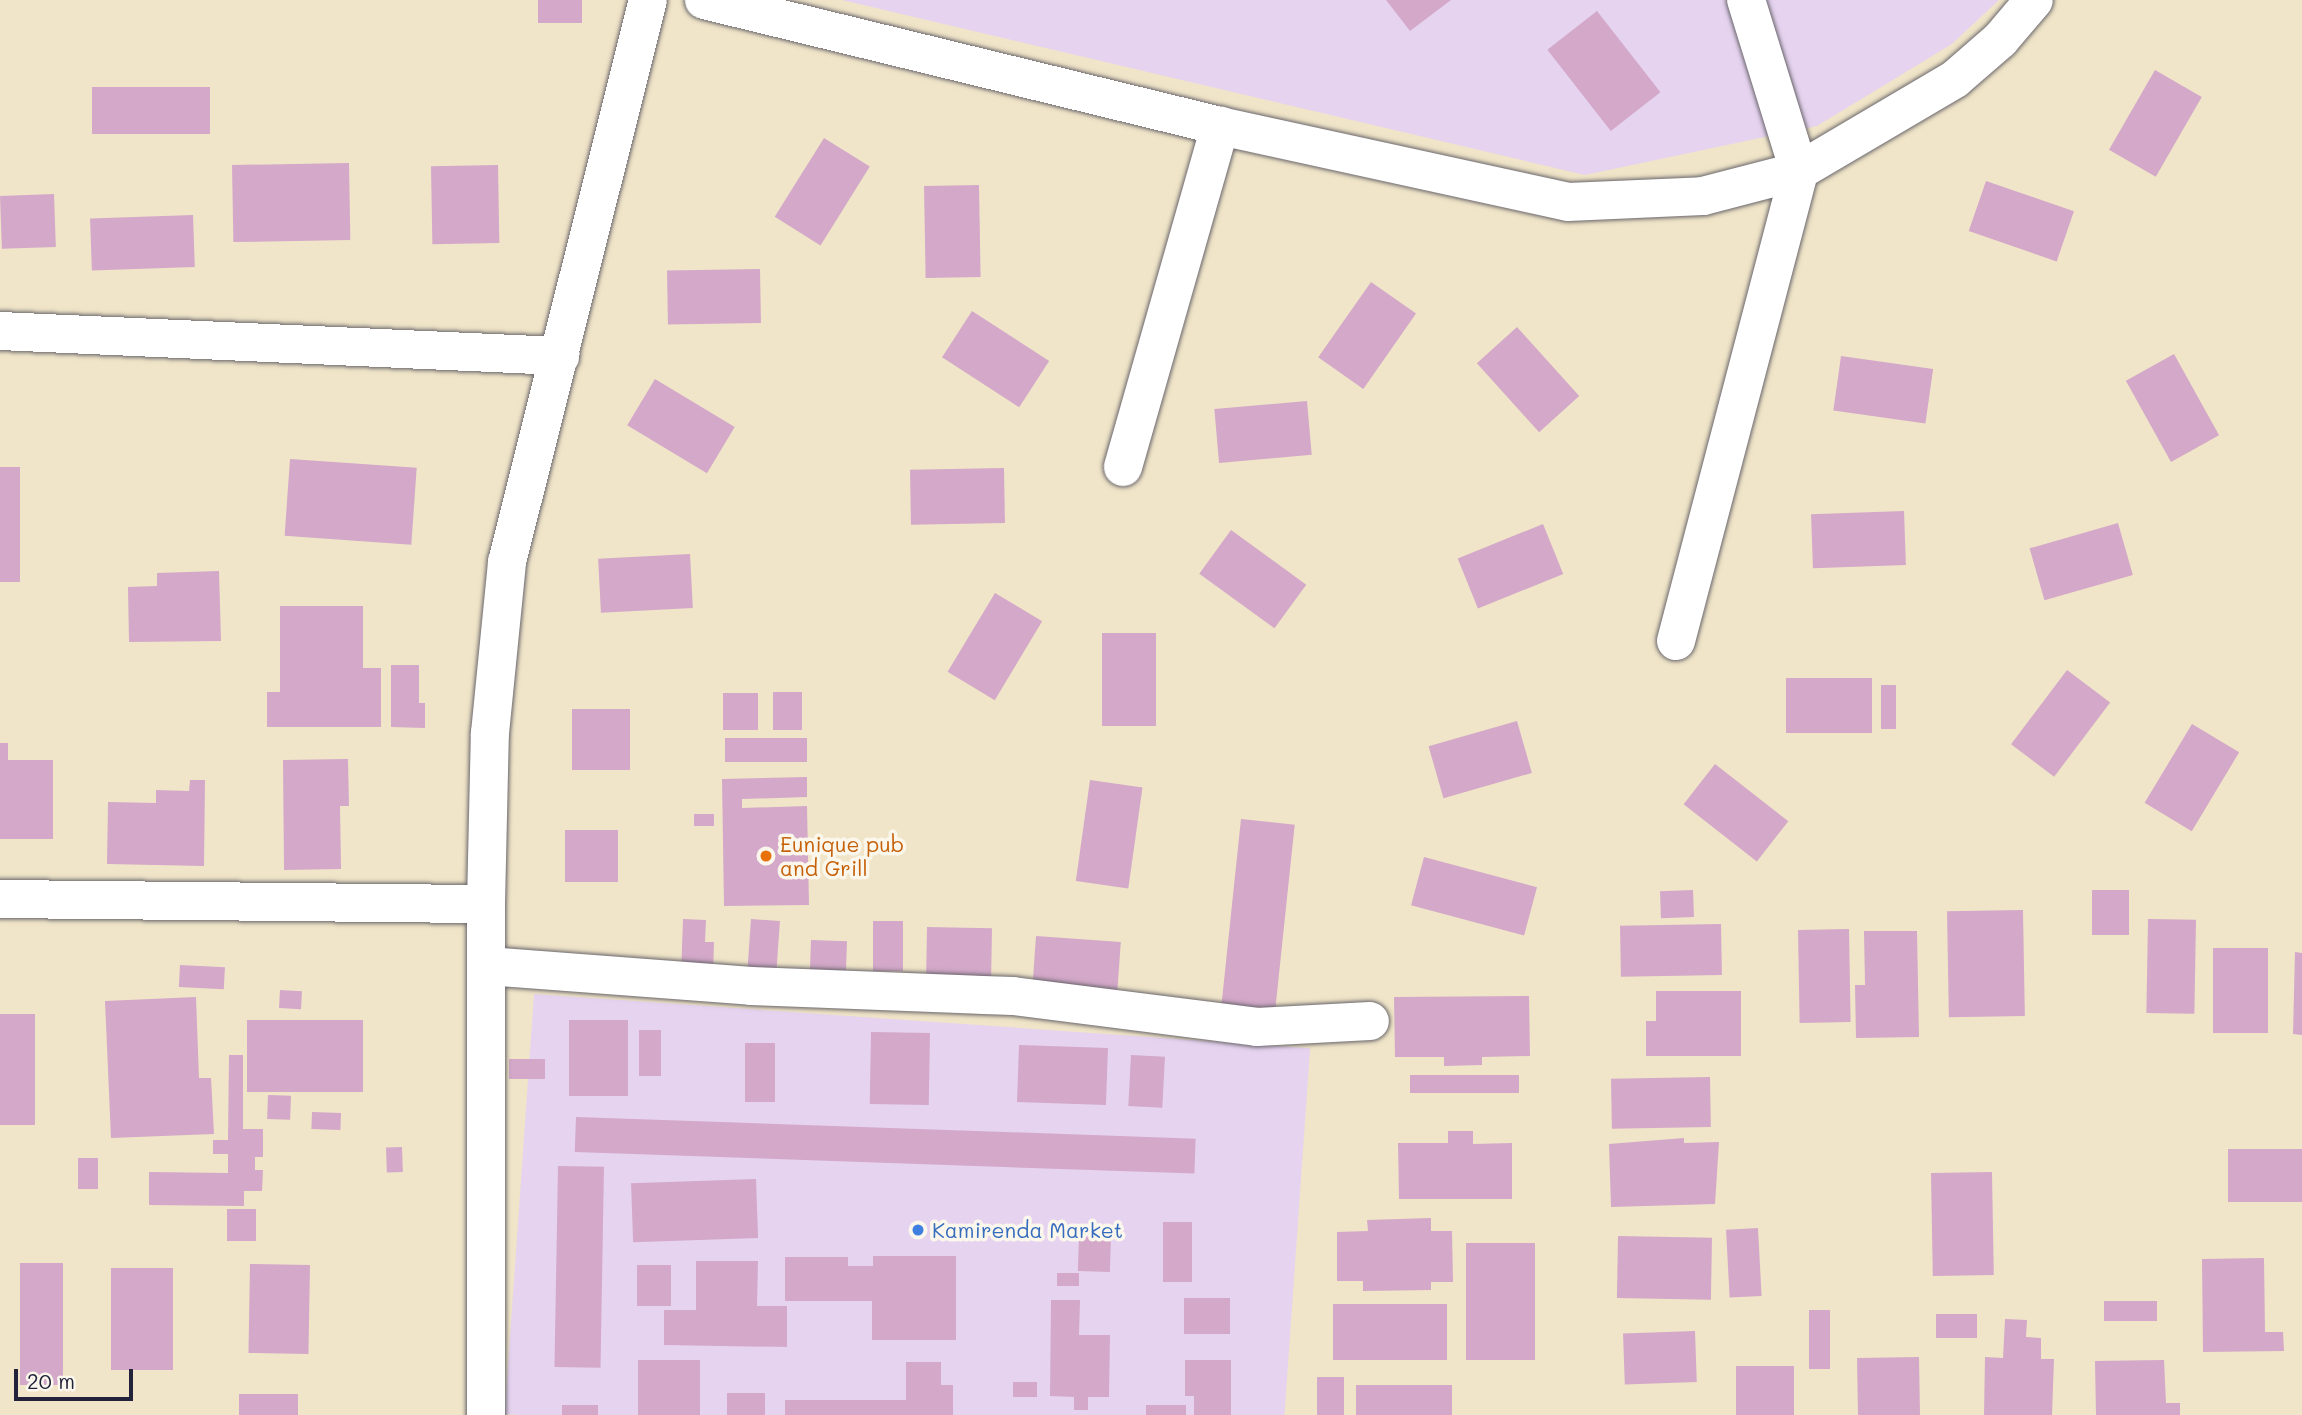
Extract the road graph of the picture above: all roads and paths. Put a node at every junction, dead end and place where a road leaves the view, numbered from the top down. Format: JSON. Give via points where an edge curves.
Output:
{"nodes":[{"id":1,"x":648,"y":0,"type":"edge"},
{"id":2,"x":704,"y":0,"type":"edge"},
{"id":3,"x":1746,"y":0,"type":"edge"},
{"id":4,"x":2034,"y":0,"type":"edge"},
{"id":5,"x":1220,"y":126,"type":"junction"},
{"id":6,"x":1800,"y":171,"type":"junction"},
{"id":7,"x":0,"y":331,"type":"edge"},
{"id":8,"x":560,"y":356,"type":"junction"},
{"id":9,"x":1123,"y":467,"type":"dead end"},
{"id":10,"x":1676,"y":641,"type":"dead end"},
{"id":11,"x":0,"y":899,"type":"edge"},
{"id":12,"x":486,"y":904,"type":"junction"},
{"id":13,"x":486,"y":966,"type":"junction"},
{"id":14,"x":1370,"y":1021,"type":"dead end"},
{"id":15,"x":486,"y":1415,"type":"edge"}],
"edges":[{"from":1,"to":8,"type":"street"},
{"from":2,"to":5,"type":"street"},
{"from":3,"to":6,"type":"street"},
{"from":4,"to":6,"type":"street","via":[[2000,40],[1955,79]]},
{"from":5,"to":6,"type":"street","via":[[1569,202],[1703,196]]},
{"from":5,"to":9,"type":"street"},
{"from":6,"to":10,"type":"street"},
{"from":7,"to":8,"type":"street"},
{"from":8,"to":12,"type":"street","via":[[507,562],[490,733]]},
{"from":11,"to":12,"type":"street"},
{"from":12,"to":13,"type":"street"},
{"from":13,"to":14,"type":"street","via":[[751,986],[1013,996],[1256,1027]]},
{"from":13,"to":15,"type":"street"}]}
